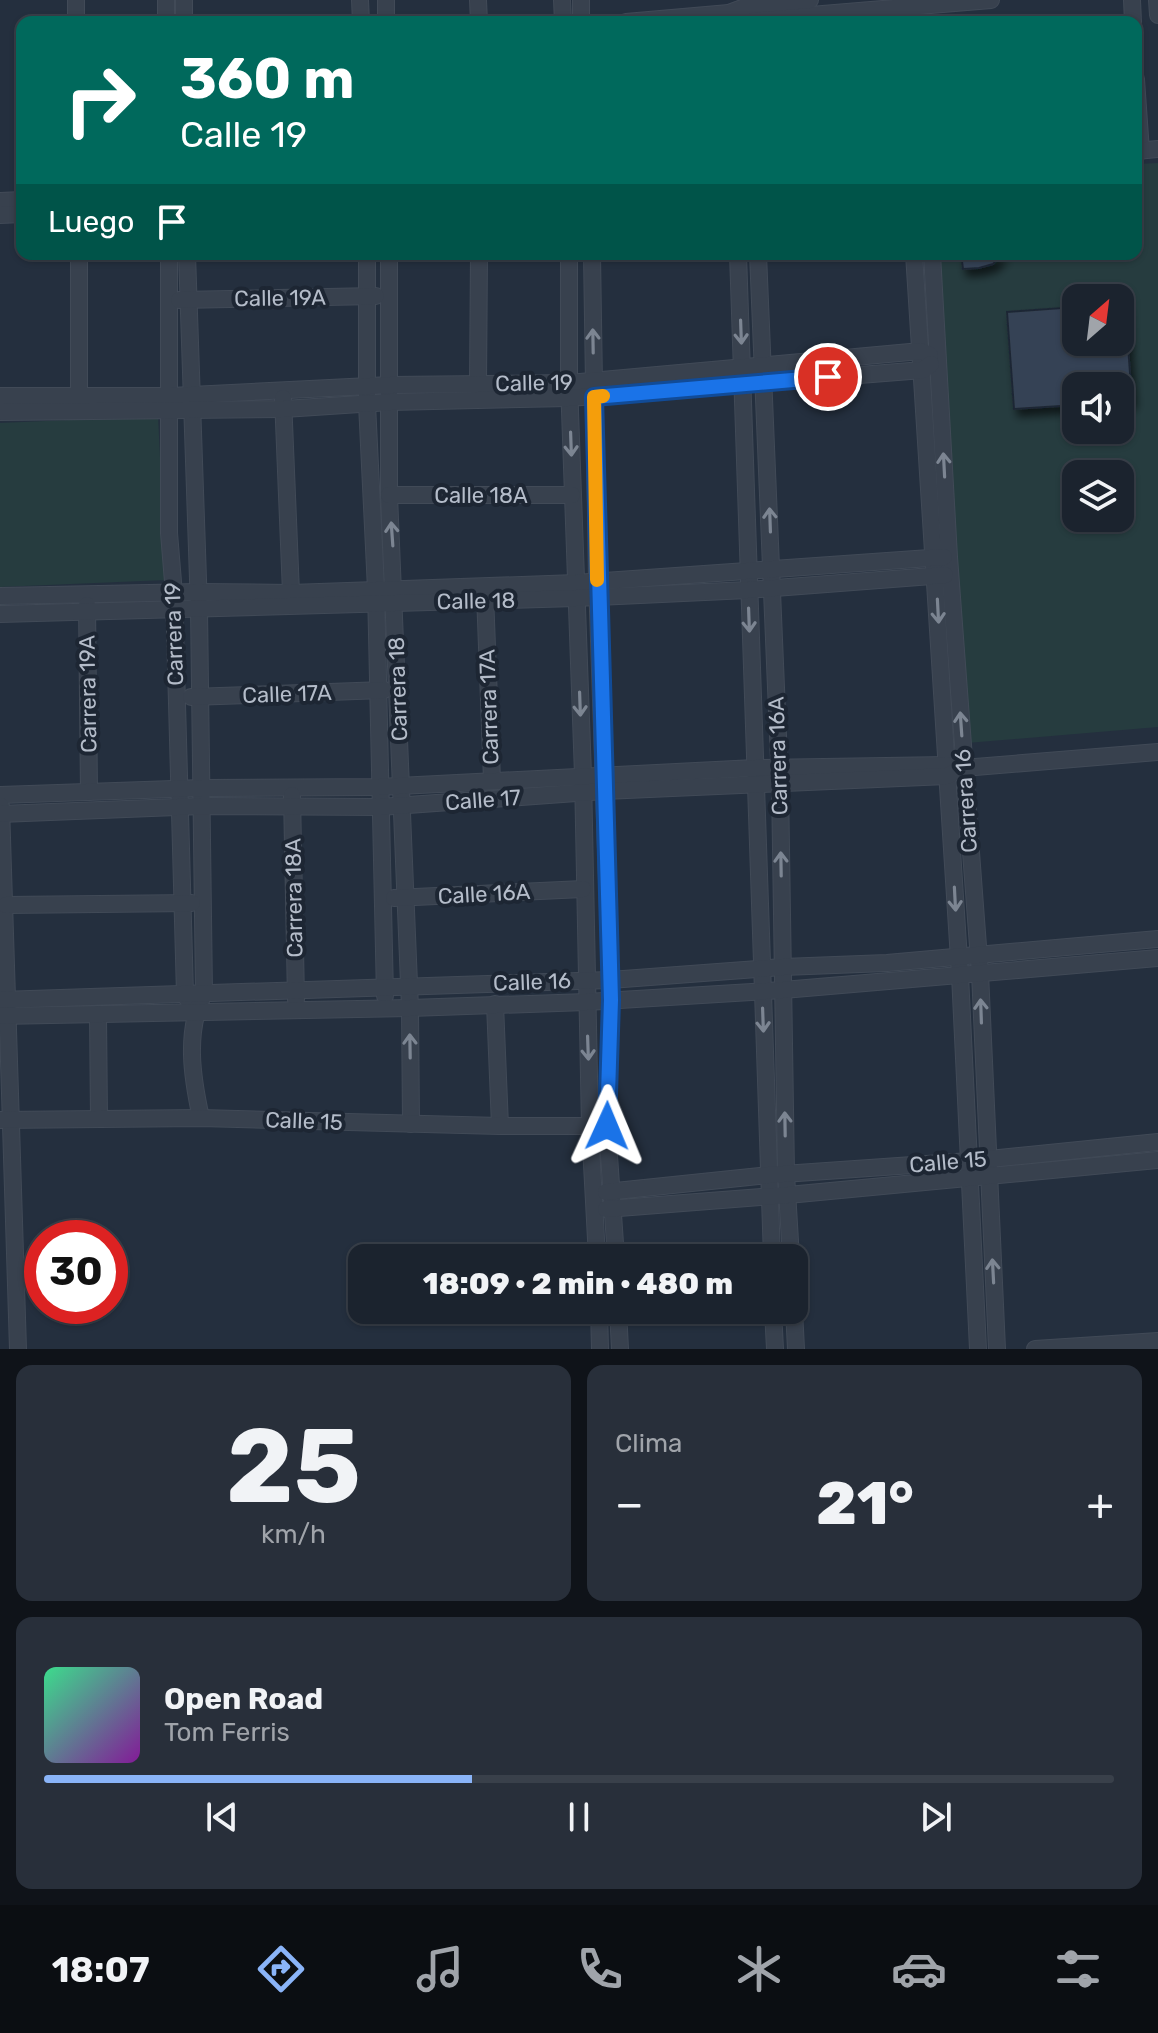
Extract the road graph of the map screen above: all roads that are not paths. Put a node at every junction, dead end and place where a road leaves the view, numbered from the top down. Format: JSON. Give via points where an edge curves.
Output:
{"nodes":[{"id":1,"x":810,"y":0,"type":"edge"},
{"id":2,"x":991,"y":0,"type":"edge"},
{"id":3,"x":1157,"y":0,"type":"edge"},
{"id":4,"x":917,"y":9,"type":"edge"},
{"id":5,"x":898,"y":10,"type":"edge"},
{"id":6,"x":729,"y":12,"type":"edge"},
{"id":7,"x":750,"y":12,"type":"edge"},
{"id":8,"x":1158,"y":15,"type":"edge"},
{"id":9,"x":688,"y":16,"type":"edge"},
{"id":10,"x":79,"y":260,"type":"edge"},
{"id":11,"x":169,"y":260,"type":"edge"},
{"id":12,"x":187,"y":260,"type":"edge"},
{"id":13,"x":367,"y":260,"type":"edge"},
{"id":14,"x":389,"y":260,"type":"edge"},
{"id":15,"x":479,"y":260,"type":"edge"},
{"id":16,"x":569,"y":260,"type":"edge"},
{"id":17,"x":592,"y":260,"type":"edge"},
{"id":18,"x":738,"y":260,"type":"edge"},
{"id":19,"x":758,"y":260,"type":"edge"},
{"id":20,"x":914,"y":260,"type":"edge"},
{"id":21,"x":932,"y":260,"type":"edge"},
{"id":22,"x":390,"y":295,"type":"junction"},
{"id":23,"x":367,"y":297,"type":"junction"},
{"id":24,"x":188,"y":299,"type":"junction"},
{"id":25,"x":169,"y":300,"type":"junction"},
{"id":26,"x":921,"y":351,"type":"junction"},
{"id":27,"x":938,"y":360,"type":"junction"},
{"id":28,"x":923,"y":370,"type":"junction"},
{"id":29,"x":764,"y":374,"type":"junction"},
{"id":30,"x":743,"y":376,"type":"junction"},
{"id":31,"x":478,"y":384,"type":"junction"},
{"id":32,"x":594,"y":389,"type":"junction"},
{"id":33,"x":569,"y":391,"type":"junction"},
{"id":34,"x":390,"y":393,"type":"junction"},
{"id":35,"x":0,"y":396,"type":"edge"},
{"id":36,"x":79,"y":396,"type":"junction"},
{"id":37,"x":367,"y":396,"type":"junction"},
{"id":38,"x":284,"y":400,"type":"junction"},
{"id":39,"x":193,"y":402,"type":"junction"},
{"id":40,"x":170,"y":403,"type":"junction"},
{"id":41,"x":0,"y":412,"type":"edge"},
{"id":42,"x":389,"y":495,"type":"junction"},
{"id":43,"x":572,"y":495,"type":"junction"},
{"id":44,"x":942,"y":557,"type":"junction"},
{"id":45,"x":772,"y":570,"type":"junction"},
{"id":46,"x":747,"y":572,"type":"junction"},
{"id":47,"x":943,"y":575,"type":"junction"},
{"id":48,"x":773,"y":588,"type":"junction"},
{"id":49,"x":597,"y":589,"type":"junction"},
{"id":50,"x":748,"y":590,"type":"junction"},
{"id":51,"x":576,"y":591,"type":"junction"},
{"id":52,"x":198,"y":592,"type":"junction"},
{"id":53,"x":291,"y":593,"type":"junction"},
{"id":54,"x":174,"y":594,"type":"junction"},
{"id":55,"x":485,"y":594,"type":"junction"},
{"id":56,"x":0,"y":596,"type":"edge"},
{"id":57,"x":395,"y":596,"type":"junction"},
{"id":58,"x":376,"y":597,"type":"junction"},
{"id":59,"x":87,"y":604,"type":"junction"},
{"id":60,"x":199,"y":609,"type":"junction"},
{"id":61,"x":174,"y":611,"type":"junction"},
{"id":62,"x":0,"y":614,"type":"edge"},
{"id":63,"x":398,"y":689,"type":"junction"},
{"id":64,"x":376,"y":691,"type":"junction"},
{"id":65,"x":200,"y":697,"type":"junction"},
{"id":66,"x":176,"y":698,"type":"junction"},
{"id":67,"x":1158,"y":752,"type":"edge"},
{"id":68,"x":779,"y":767,"type":"junction"},
{"id":69,"x":755,"y":768,"type":"junction"},
{"id":70,"x":952,"y":770,"type":"junction"},
{"id":71,"x":583,"y":775,"type":"junction"},
{"id":72,"x":492,"y":780,"type":"junction"},
{"id":73,"x":604,"y":783,"type":"junction"},
{"id":74,"x":0,"y":784,"type":"edge"},
{"id":75,"x":780,"y":784,"type":"junction"},
{"id":76,"x":292,"y":786,"type":"junction"},
{"id":77,"x":402,"y":786,"type":"junction"},
{"id":78,"x":756,"y":786,"type":"junction"},
{"id":79,"x":379,"y":787,"type":"junction"},
{"id":80,"x":202,"y":788,"type":"junction"},
{"id":81,"x":180,"y":789,"type":"junction"},
{"id":82,"x":89,"y":792,"type":"junction"},
{"id":83,"x":582,"y":794,"type":"junction"},
{"id":84,"x":0,"y":795,"type":"edge"},
{"id":85,"x":402,"y":805,"type":"junction"},
{"id":86,"x":202,"y":806,"type":"junction"},
{"id":87,"x":292,"y":806,"type":"junction"},
{"id":88,"x":180,"y":807,"type":"junction"},
{"id":89,"x":380,"y":807,"type":"junction"},
{"id":90,"x":1,"y":814,"type":"edge"},
{"id":91,"x":583,"y":889,"type":"junction"},
{"id":92,"x":384,"y":898,"type":"junction"},
{"id":93,"x":405,"y":898,"type":"junction"},
{"id":94,"x":184,"y":902,"type":"junction"},
{"id":95,"x":203,"y":903,"type":"junction"},
{"id":96,"x":6,"y":905,"type":"junction"},
{"id":97,"x":1158,"y":939,"type":"edge"},
{"id":98,"x":978,"y":955,"type":"junction"},
{"id":99,"x":958,"y":958,"type":"junction"},
{"id":100,"x":1158,"y":958,"type":"edge"},
{"id":101,"x":783,"y":967,"type":"junction"},
{"id":102,"x":761,"y":970,"type":"junction"},
{"id":103,"x":980,"y":973,"type":"junction"},
{"id":104,"x":960,"y":975,"type":"junction"},
{"id":105,"x":586,"y":980,"type":"junction"},
{"id":106,"x":610,"y":980,"type":"junction"},
{"id":107,"x":409,"y":985,"type":"junction"},
{"id":108,"x":384,"y":986,"type":"junction"},
{"id":109,"x":295,"y":989,"type":"junction"},
{"id":110,"x":783,"y":990,"type":"junction"},
{"id":111,"x":762,"y":991,"type":"junction"},
{"id":112,"x":204,"y":993,"type":"junction"},
{"id":113,"x":185,"y":994,"type":"junction"},
{"id":114,"x":611,"y":1000,"type":"junction"},
{"id":115,"x":587,"y":1002,"type":"junction"},
{"id":116,"x":495,"y":1004,"type":"junction"},
{"id":117,"x":4,"y":1007,"type":"edge"},
{"id":118,"x":385,"y":1008,"type":"junction"},
{"id":119,"x":410,"y":1008,"type":"junction"},
{"id":120,"x":297,"y":1009,"type":"junction"},
{"id":121,"x":195,"y":1012,"type":"junction"},
{"id":122,"x":98,"y":1014,"type":"junction"},
{"id":123,"x":201,"y":1118,"type":"junction"},
{"id":124,"x":99,"y":1119,"type":"junction"},
{"id":125,"x":6,"y":1120,"type":"edge"},
{"id":126,"x":411,"y":1124,"type":"junction"},
{"id":127,"x":500,"y":1126,"type":"junction"},
{"id":128,"x":607,"y":1126,"type":"junction"},
{"id":129,"x":590,"y":1127,"type":"junction"},
{"id":130,"x":1158,"y":1142,"type":"edge"},
{"id":131,"x":987,"y":1158,"type":"junction"},
{"id":132,"x":1158,"y":1160,"type":"edge"},
{"id":133,"x":970,"y":1170,"type":"junction"},
{"id":134,"x":778,"y":1175,"type":"junction"},
{"id":135,"x":988,"y":1176,"type":"junction"},
{"id":136,"x":613,"y":1191,"type":"junction"},
{"id":137,"x":594,"y":1192,"type":"junction"},
{"id":138,"x":770,"y":1195,"type":"junction"},
{"id":139,"x":788,"y":1195,"type":"junction"},
{"id":140,"x":614,"y":1208,"type":"junction"},
{"id":141,"x":595,"y":1211,"type":"junction"},
{"id":142,"x":596,"y":1244,"type":"edge"},
{"id":143,"x":615,"y":1244,"type":"edge"},
{"id":144,"x":772,"y":1244,"type":"edge"},
{"id":145,"x":790,"y":1244,"type":"edge"},
{"id":146,"x":599,"y":1324,"type":"edge"},
{"id":147,"x":619,"y":1324,"type":"edge"},
{"id":148,"x":774,"y":1324,"type":"edge"},
{"id":149,"x":795,"y":1324,"type":"edge"},
{"id":150,"x":1158,"y":1341,"type":"edge"},
{"id":151,"x":18,"y":1349,"type":"edge"},
{"id":152,"x":600,"y":1349,"type":"edge"},
{"id":153,"x":620,"y":1349,"type":"edge"},
{"id":154,"x":775,"y":1349,"type":"edge"},
{"id":155,"x":796,"y":1349,"type":"edge"},
{"id":156,"x":978,"y":1349,"type":"edge"},
{"id":157,"x":997,"y":1349,"type":"edge"},
{"id":158,"x":1035,"y":1349,"type":"edge"}],
"edges":[{"from":1,"to":7,"type":"street"},
{"from":2,"to":4,"type":"street"},
{"from":3,"to":8,"type":"street"},
{"from":4,"to":5,"type":"street"},
{"from":5,"to":7,"type":"street"},
{"from":6,"to":7,"type":"street"},
{"from":6,"to":9,"type":"street"},
{"from":10,"to":36,"type":"street"},
{"from":11,"to":25,"type":"street","name":"Carrera 19"},
{"from":12,"to":24,"type":"street","name":"Carrera 19"},
{"from":13,"to":23,"type":"street","name":"Carrera 18"},
{"from":14,"to":22,"type":"street","name":"Carrera 18"},
{"from":15,"to":31,"type":"street"},
{"from":16,"to":33,"type":"street"},
{"from":32,"to":17,"type":"street","one_way":true},
{"from":18,"to":30,"type":"street","name":"Carrera 16A","one_way":true},
{"from":19,"to":29,"type":"street","name":"Carrera 16A"},
{"from":20,"to":26,"type":"street","name":"Carrera 16"},
{"from":21,"to":27,"type":"street","name":"Carrera 16"},
{"from":22,"to":23,"type":"street","name":"Calle 19A"},
{"from":22,"to":34,"type":"street","name":"Carrera 18"},
{"from":23,"to":24,"type":"street","name":"Calle 19A"},
{"from":23,"to":37,"type":"street","name":"Carrera 18"},
{"from":24,"to":25,"type":"street","name":"Calle 19A"},
{"from":24,"to":39,"type":"street","name":"Carrera 19"},
{"from":25,"to":40,"type":"street","name":"Carrera 19"},
{"from":26,"to":27,"type":"street"},
{"from":26,"to":28,"type":"street","name":"Carrera 16"},
{"from":26,"to":29,"type":"street","name":"Calle 19"},
{"from":27,"to":28,"type":"street","name":"Calle 19"},
{"from":44,"to":27,"type":"street","name":"Carrera 16","one_way":true},
{"from":28,"to":29,"type":"street","name":"Calle 19"},
{"from":28,"to":44,"type":"street","name":"Carrera 16"},
{"from":29,"to":30,"type":"street","name":"Calle 19"},
{"from":45,"to":29,"type":"street","name":"Carrera 16A","one_way":true},
{"from":30,"to":32,"type":"street","name":"Calle 19"},
{"from":30,"to":46,"type":"street","name":"Carrera 16A"},
{"from":31,"to":33,"type":"street","name":"Calle 19"},
{"from":31,"to":34,"type":"street","name":"Calle 19"},
{"from":32,"to":33,"type":"street","name":"Calle 19"},
{"from":32,"to":49,"type":"street"},
{"from":33,"to":34,"type":"street","name":"Calle 19"},
{"from":33,"to":43,"type":"street","one_way":true},
{"from":34,"to":37,"type":"street","name":"Calle 19"},
{"from":34,"to":42,"type":"street","name":"Carrera 18"},
{"from":35,"to":36,"type":"street","name":"Calle 19"},
{"from":36,"to":40,"type":"street","name":"Calle 19"},
{"from":37,"to":38,"type":"street","name":"Calle 19"},
{"from":37,"to":58,"type":"street","name":"Carrera 18"},
{"from":38,"to":39,"type":"street","name":"Calle 19"},
{"from":38,"to":53,"type":"street"},
{"from":39,"to":40,"type":"street","name":"Calle 19"},
{"from":39,"to":52,"type":"street","name":"Carrera 19"},
{"from":40,"to":41,"type":"street","name":"Calle 19"},
{"from":40,"to":54,"type":"street","name":"Carrera 19"},
{"from":42,"to":43,"type":"street","name":"Calle 18A"},
{"from":57,"to":42,"type":"street","name":"Carrera 18","one_way":true},
{"from":43,"to":51,"type":"street"},
{"from":44,"to":45,"type":"street","name":"Calle 18"},
{"from":44,"to":47,"type":"street","name":"Carrera 16"},
{"from":45,"to":46,"type":"street","name":"Calle 18"},
{"from":45,"to":48,"type":"street","name":"Carrera 16A"},
{"from":46,"to":49,"type":"street","name":"Calle 18"},
{"from":46,"to":50,"type":"street","name":"Carrera 16A"},
{"from":47,"to":48,"type":"street","name":"Calle 18"},
{"from":47,"to":70,"type":"street","name":"Carrera 16"},
{"from":48,"to":50,"type":"street","name":"Calle 18"},
{"from":48,"to":68,"type":"street","name":"Carrera 16A"},
{"from":49,"to":50,"type":"street","name":"Calle 18"},
{"from":49,"to":51,"type":"street","name":"Calle 18"},
{"from":49,"to":73,"type":"street"},
{"from":50,"to":69,"type":"street","name":"Carrera 16A","one_way":true},
{"from":51,"to":55,"type":"street","name":"Calle 18"},
{"from":51,"to":71,"type":"street","one_way":true},
{"from":52,"to":53,"type":"street","name":"Calle 18"},
{"from":52,"to":54,"type":"street","name":"Calle 18"},
{"from":52,"to":60,"type":"street","name":"Carrera 19"},
{"from":53,"to":58,"type":"street","name":"Calle 18"},
{"from":54,"to":59,"type":"street","name":"Calle 18"},
{"from":54,"to":61,"type":"street","name":"Carrera 19"},
{"from":55,"to":57,"type":"street","name":"Calle 18"},
{"from":55,"to":72,"type":"street","name":"Carrera 17A"},
{"from":56,"to":59,"type":"street","name":"Calle 18"},
{"from":57,"to":58,"type":"street","name":"Calle 18"},
{"from":57,"to":63,"type":"street","name":"Carrera 18"},
{"from":58,"to":60,"type":"street","name":"Calle 18"},
{"from":58,"to":64,"type":"street","name":"Carrera 18"},
{"from":59,"to":61,"type":"street","name":"Calle 18"},
{"from":59,"to":62,"type":"street","name":"Calle 18"},
{"from":59,"to":82,"type":"street","name":"Carrera 19A"},
{"from":60,"to":61,"type":"street","name":"Calle 18"},
{"from":60,"to":65,"type":"street","name":"Carrera 19"},
{"from":61,"to":66,"type":"street","name":"Carrera 19"},
{"from":63,"to":64,"type":"street","name":"Calle 17A"},
{"from":63,"to":77,"type":"street","name":"Carrera 18"},
{"from":64,"to":65,"type":"street","name":"Calle 17A"},
{"from":64,"to":79,"type":"street","name":"Carrera 18"},
{"from":65,"to":66,"type":"street","name":"Calle 17A"},
{"from":65,"to":80,"type":"street","name":"Carrera 19"},
{"from":66,"to":81,"type":"street","name":"Carrera 19"},
{"from":67,"to":70,"type":"street","name":"Calle 17"},
{"from":68,"to":69,"type":"street","name":"Calle 17"},
{"from":68,"to":70,"type":"street","name":"Calle 17"},
{"from":68,"to":75,"type":"street","name":"Carrera 16A"},
{"from":69,"to":73,"type":"street","name":"Calle 17"},
{"from":69,"to":78,"type":"street","name":"Carrera 16A"},
{"from":70,"to":75,"type":"street","name":"Calle 17"},
{"from":70,"to":98,"type":"street","name":"Carrera 16"},
{"from":70,"to":99,"type":"street","name":"Carrera 16","one_way":true},
{"from":71,"to":72,"type":"street","name":"Calle 17"},
{"from":71,"to":73,"type":"street","name":"Calle 17"},
{"from":71,"to":83,"type":"street"},
{"from":72,"to":77,"type":"street","name":"Calle 17"},
{"from":73,"to":78,"type":"street","name":"Calle 17"},
{"from":73,"to":83,"type":"street","name":"Calle 17"},
{"from":73,"to":106,"type":"street"},
{"from":74,"to":84,"type":"street"},
{"from":75,"to":78,"type":"street","name":"Calle 17"},
{"from":101,"to":75,"type":"street","name":"Carrera 16A","one_way":true},
{"from":76,"to":79,"type":"street","name":"Calle 17"},
{"from":76,"to":80,"type":"street","name":"Calle 17"},
{"from":76,"to":87,"type":"street","name":"Carrera 18A"},
{"from":77,"to":79,"type":"street","name":"Calle 17"},
{"from":77,"to":85,"type":"street","name":"Carrera 18"},
{"from":78,"to":102,"type":"street","name":"Carrera 16A"},
{"from":79,"to":89,"type":"street","name":"Carrera 18"},
{"from":80,"to":81,"type":"street","name":"Calle 17"},
{"from":80,"to":86,"type":"street","name":"Carrera 19"},
{"from":81,"to":82,"type":"street","name":"Calle 17"},
{"from":81,"to":88,"type":"street","name":"Carrera 19"},
{"from":82,"to":84,"type":"street","name":"Calle 17"},
{"from":83,"to":85,"type":"street","name":"Calle 17"},
{"from":83,"to":91,"type":"street"},
{"from":84,"to":90,"type":"street"},
{"from":85,"to":89,"type":"street","name":"Calle 17"},
{"from":85,"to":93,"type":"street","name":"Carrera 18"},
{"from":86,"to":87,"type":"street","name":"Calle 17"},
{"from":86,"to":88,"type":"street","name":"Calle 17"},
{"from":86,"to":95,"type":"street","name":"Carrera 19"},
{"from":87,"to":89,"type":"street","name":"Calle 17"},
{"from":87,"to":109,"type":"street","name":"Carrera 18A"},
{"from":88,"to":90,"type":"street","name":"Calle 17"},
{"from":88,"to":94,"type":"street","name":"Carrera 19"},
{"from":89,"to":92,"type":"street","name":"Carrera 18"},
{"from":90,"to":96,"type":"street"},
{"from":91,"to":93,"type":"street","name":"Calle 16A"},
{"from":91,"to":105,"type":"street"},
{"from":92,"to":93,"type":"street","name":"Calle 16A"},
{"from":92,"to":108,"type":"street","name":"Carrera 18"},
{"from":93,"to":107,"type":"street","name":"Carrera 18"},
{"from":94,"to":95,"type":"street"},
{"from":94,"to":96,"type":"street"},
{"from":94,"to":113,"type":"street","name":"Carrera 19"},
{"from":95,"to":112,"type":"street","name":"Carrera 19"},
{"from":96,"to":117,"type":"street"},
{"from":97,"to":98,"type":"street","name":"Calle 16"},
{"from":98,"to":99,"type":"street","name":"Calle 16"},
{"from":98,"to":103,"type":"street","name":"Carrera 16"},
{"from":99,"to":101,"type":"street","name":"Calle 16"},
{"from":99,"to":104,"type":"street","name":"Carrera 16"},
{"from":100,"to":103,"type":"street","name":"Calle 16"},
{"from":101,"to":102,"type":"street","name":"Calle 16"},
{"from":101,"to":110,"type":"street","name":"Carrera 16A"},
{"from":102,"to":106,"type":"street","name":"Calle 16"},
{"from":102,"to":111,"type":"street","name":"Carrera 16A"},
{"from":103,"to":104,"type":"street","name":"Calle 16"},
{"from":131,"to":103,"type":"street","name":"Carrera 16","one_way":true},
{"from":104,"to":110,"type":"street","name":"Calle 16"},
{"from":104,"to":133,"type":"street","name":"Carrera 16"},
{"from":105,"to":106,"type":"street","name":"Calle 16"},
{"from":105,"to":107,"type":"street","name":"Calle 16"},
{"from":105,"to":115,"type":"street"},
{"from":106,"to":114,"type":"street"},
{"from":107,"to":108,"type":"street","name":"Calle 16"},
{"from":107,"to":119,"type":"street","name":"Carrera 18"},
{"from":108,"to":109,"type":"street","name":"Calle 16"},
{"from":108,"to":118,"type":"street","name":"Carrera 18"},
{"from":109,"to":112,"type":"street","name":"Calle 16"},
{"from":109,"to":120,"type":"street","name":"Carrera 18A"},
{"from":110,"to":111,"type":"street","name":"Calle 16"},
{"from":134,"to":110,"type":"street","name":"Carrera 16A","one_way":true},
{"from":111,"to":114,"type":"street","name":"Calle 16"},
{"from":111,"to":134,"type":"street","name":"Carrera 16A","one_way":true},
{"from":112,"to":113,"type":"street","name":"Calle 16"},
{"from":112,"to":121,"type":"street","name":"Carrera 19"},
{"from":113,"to":117,"type":"street","name":"Calle 16"},
{"from":113,"to":121,"type":"street","name":"Carrera 19"},
{"from":114,"to":115,"type":"street","name":"Calle 16"},
{"from":114,"to":128,"type":"street"},
{"from":115,"to":116,"type":"street","name":"Calle 16"},
{"from":115,"to":129,"type":"street","one_way":true},
{"from":116,"to":119,"type":"street","name":"Calle 16"},
{"from":116,"to":127,"type":"street"},
{"from":117,"to":122,"type":"street","name":"Calle 16"},
{"from":117,"to":125,"type":"street"},
{"from":118,"to":119,"type":"street","name":"Calle 16"},
{"from":118,"to":120,"type":"street","name":"Calle 16"},
{"from":126,"to":119,"type":"street","name":"Carrera 18","one_way":true},
{"from":120,"to":121,"type":"street","name":"Calle 16"},
{"from":121,"to":122,"type":"street","name":"Calle 16"},
{"from":121,"to":123,"type":"street","name":"Carrera 19","via":[[192,1073]]},
{"from":122,"to":124,"type":"street"},
{"from":123,"to":124,"type":"street","name":"Calle 15"},
{"from":123,"to":126,"type":"street","name":"Calle 15"},
{"from":124,"to":125,"type":"street","name":"Calle 15"},
{"from":125,"to":151,"type":"street"},
{"from":126,"to":127,"type":"street","name":"Calle 15"},
{"from":127,"to":129,"type":"street","name":"Calle 15"},
{"from":128,"to":129,"type":"street","name":"Calle 15"},
{"from":128,"to":136,"type":"street"},
{"from":129,"to":137,"type":"street"},
{"from":130,"to":131,"type":"street","name":"Calle 15"},
{"from":131,"to":133,"type":"street","name":"Calle 15"},
{"from":131,"to":135,"type":"street","name":"Carrera 16"},
{"from":132,"to":135,"type":"street","name":"Calle 15"},
{"from":133,"to":134,"type":"street","name":"Calle 15"},
{"from":133,"to":135,"type":"street","name":"Calle 15"},
{"from":133,"to":139,"type":"street","name":"Calle 15"},
{"from":133,"to":156,"type":"street","name":"Carrera 16"},
{"from":134,"to":136,"type":"street","name":"Calle 15"},
{"from":134,"to":138,"type":"street","name":"Carrera 16A"},
{"from":134,"to":139,"type":"street","name":"Carrera 16A"},
{"from":157,"to":135,"type":"street","name":"Carrera 16","one_way":true},
{"from":136,"to":137,"type":"street","name":"Calle 15"},
{"from":136,"to":140,"type":"street"},
{"from":137,"to":141,"type":"street"},
{"from":138,"to":139,"type":"street","name":"Calle 15"},
{"from":138,"to":140,"type":"street","name":"Calle 15"},
{"from":138,"to":144,"type":"street","name":"Carrera 16A"},
{"from":139,"to":145,"type":"street","name":"Carrera 16A"},
{"from":140,"to":141,"type":"street","name":"Calle 15"},
{"from":140,"to":143,"type":"street"},
{"from":141,"to":142,"type":"street"},
{"from":146,"to":152,"type":"street"},
{"from":147,"to":153,"type":"street"},
{"from":148,"to":154,"type":"street"},
{"from":149,"to":155,"type":"street"},
{"from":150,"to":158,"type":"street"}]}
